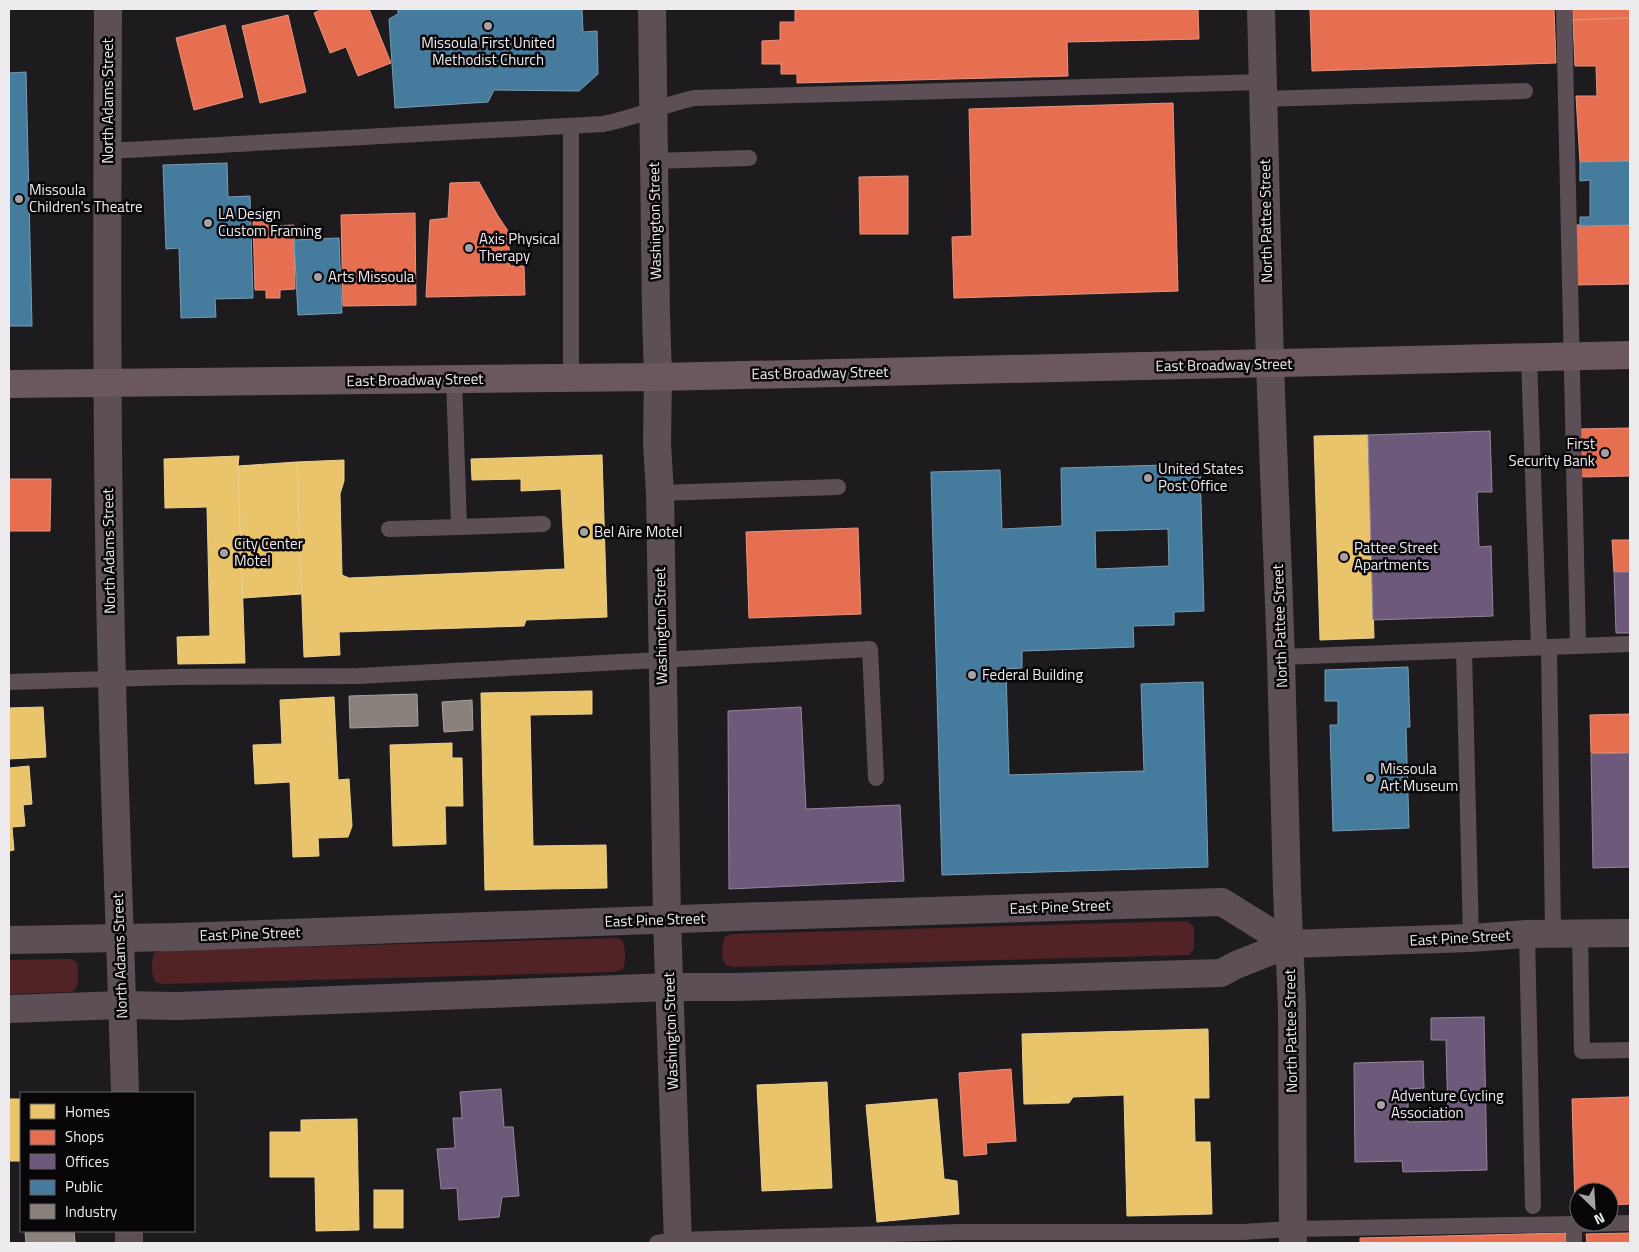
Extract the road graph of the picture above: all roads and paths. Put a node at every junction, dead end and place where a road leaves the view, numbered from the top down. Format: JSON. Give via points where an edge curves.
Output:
{"nodes":[{"id":1,"x":108,"y":9,"type":"edge"},
{"id":2,"x":652,"y":9,"type":"edge"},
{"id":3,"x":1261,"y":9,"type":"edge"},
{"id":4,"x":1564,"y":9,"type":"edge"},
{"id":5,"x":1263,"y":90,"type":"junction"},
{"id":6,"x":1525,"y":91,"type":"dead end"},
{"id":7,"x":654,"y":110,"type":"junction"},
{"id":8,"x":571,"y":126,"type":"junction"},
{"id":9,"x":108,"y":151,"type":"junction"},
{"id":10,"x":748,"y":158,"type":"dead end"},
{"id":11,"x":654,"y":161,"type":"junction"},
{"id":12,"x":1630,"y":355,"type":"edge"},
{"id":13,"x":1572,"y":357,"type":"junction"},
{"id":14,"x":1529,"y":358,"type":"junction"},
{"id":15,"x":1270,"y":364,"type":"junction"},
{"id":16,"x":658,"y":377,"type":"junction"},
{"id":17,"x":570,"y":378,"type":"junction"},
{"id":18,"x":454,"y":379,"type":"junction"},
{"id":19,"x":107,"y":382,"type":"junction"},
{"id":20,"x":9,"y":384,"type":"edge"},
{"id":21,"x":838,"y":487,"type":"dead end"},
{"id":22,"x":660,"y":494,"type":"junction"},
{"id":23,"x":543,"y":524,"type":"dead end"},
{"id":24,"x":459,"y":527,"type":"junction"},
{"id":25,"x":389,"y":529,"type":"dead end"},
{"id":26,"x":1630,"y":644,"type":"edge"},
{"id":27,"x":1578,"y":646,"type":"junction"},
{"id":28,"x":1544,"y":647,"type":"junction"},
{"id":29,"x":1464,"y":650,"type":"junction"},
{"id":30,"x":1281,"y":656,"type":"junction"},
{"id":31,"x":662,"y":661,"type":"junction"},
{"id":32,"x":112,"y":679,"type":"junction"},
{"id":33,"x":9,"y":682,"type":"edge"},
{"id":34,"x":876,"y":778,"type":"dead end"},
{"id":35,"x":667,"y":920,"type":"junction"},
{"id":36,"x":1580,"y":933,"type":"junction"},
{"id":37,"x":1630,"y":933,"type":"edge"},
{"id":38,"x":1540,"y":934,"type":"junction"},
{"id":39,"x":120,"y":938,"type":"junction"},
{"id":40,"x":1471,"y":938,"type":"junction"},
{"id":41,"x":9,"y":940,"type":"edge"},
{"id":42,"x":1289,"y":944,"type":"junction"},
{"id":43,"x":670,"y":987,"type":"junction"},
{"id":44,"x":122,"y":1005,"type":"junction"},
{"id":45,"x":9,"y":1009,"type":"edge"},
{"id":46,"x":1630,"y":1050,"type":"edge"},
{"id":47,"x":125,"y":1092,"type":"edge"},
{"id":48,"x":1533,"y":1206,"type":"dead end"},
{"id":49,"x":1569,"y":1225,"type":"edge"},
{"id":50,"x":1293,"y":1236,"type":"edge"},
{"id":51,"x":671,"y":1242,"type":"edge"}],
"edges":[{"from":1,"to":9,"type":"street","name":"North Adams Street"},
{"from":2,"to":7,"type":"street","name":"Washington Street"},
{"from":3,"to":5,"type":"street","name":"North Pattee Street"},
{"from":4,"to":13,"type":"lane"},
{"from":5,"to":6,"type":"lane"},
{"from":5,"to":7,"type":"lane","via":[[694,98]]},
{"from":5,"to":15,"type":"street","name":"North Pattee Street"},
{"from":7,"to":8,"type":"lane","via":[[609,123]]},
{"from":7,"to":11,"type":"street","name":"Washington Street"},
{"from":8,"to":9,"type":"lane"},
{"from":8,"to":17,"type":"lane"},
{"from":9,"to":19,"type":"street","name":"North Adams Street"},
{"from":10,"to":11,"type":"lane"},
{"from":11,"to":16,"type":"street","name":"Washington Street"},
{"from":12,"to":13,"type":"main road","name":"East Broadway Street"},
{"from":13,"to":14,"type":"main road","name":"East Broadway Street"},
{"from":13,"to":27,"type":"lane"},
{"from":14,"to":15,"type":"main road","name":"East Broadway Street"},
{"from":14,"to":28,"type":"lane"},
{"from":15,"to":16,"type":"main road","name":"East Broadway Street"},
{"from":15,"to":30,"type":"street","name":"North Pattee Street"},
{"from":16,"to":17,"type":"main road","name":"East Broadway Street"},
{"from":16,"to":22,"type":"street","name":"Washington Street"},
{"from":17,"to":18,"type":"main road","name":"East Broadway Street"},
{"from":18,"to":19,"type":"main road","name":"East Broadway Street"},
{"from":18,"to":24,"type":"lane"},
{"from":19,"to":20,"type":"main road","name":"East Broadway Street"},
{"from":19,"to":32,"type":"street","name":"North Adams Street"},
{"from":21,"to":22,"type":"lane"},
{"from":22,"to":31,"type":"street","name":"Washington Street"},
{"from":23,"to":24,"type":"lane"},
{"from":24,"to":25,"type":"lane"},
{"from":26,"to":27,"type":"lane"},
{"from":27,"to":28,"type":"lane"},
{"from":28,"to":29,"type":"lane"},
{"from":28,"to":38,"type":"lane"},
{"from":29,"to":30,"type":"lane"},
{"from":29,"to":40,"type":"lane"},
{"from":30,"to":42,"type":"street","name":"North Pattee Street"},
{"from":31,"to":32,"type":"lane","via":[[358,676]]},
{"from":31,"to":34,"type":"lane","via":[[870,649]]},
{"from":31,"to":35,"type":"street","name":"Washington Street"},
{"from":32,"to":33,"type":"lane"},
{"from":32,"to":39,"type":"street","name":"North Adams Street"},
{"from":35,"to":39,"type":"street","name":"East Pine Street"},
{"from":35,"to":42,"type":"street","name":"East Pine Street","via":[[1222,902]]},
{"from":35,"to":43,"type":"street","name":"Washington Street"},
{"from":36,"to":37,"type":"street","name":"East Pine Street"},
{"from":36,"to":38,"type":"street","name":"East Pine Street"},
{"from":36,"to":46,"type":"lane","via":[[1582,1052]]},
{"from":38,"to":40,"type":"street","name":"East Pine Street"},
{"from":38,"to":48,"type":"lane","via":[[1528,1014]]},
{"from":39,"to":41,"type":"street","name":"East Pine Street"},
{"from":39,"to":44,"type":"street","name":"North Adams Street"},
{"from":40,"to":42,"type":"street","name":"East Pine Street"},
{"from":42,"to":43,"type":"street","name":"East Pine Street","via":[[1221,973]]},
{"from":42,"to":50,"type":"street","name":"North Pattee Street"},
{"from":43,"to":44,"type":"street","name":"East Pine Street","via":[[177,1006]]},
{"from":43,"to":51,"type":"street","name":"Washington Street"},
{"from":44,"to":45,"type":"street","name":"East Pine Street"},
{"from":44,"to":47,"type":"street","name":"North Adams Street"},
{"from":49,"to":50,"type":"lane"},
{"from":50,"to":51,"type":"lane","via":[[1242,1232],[960,1232]]}]}
